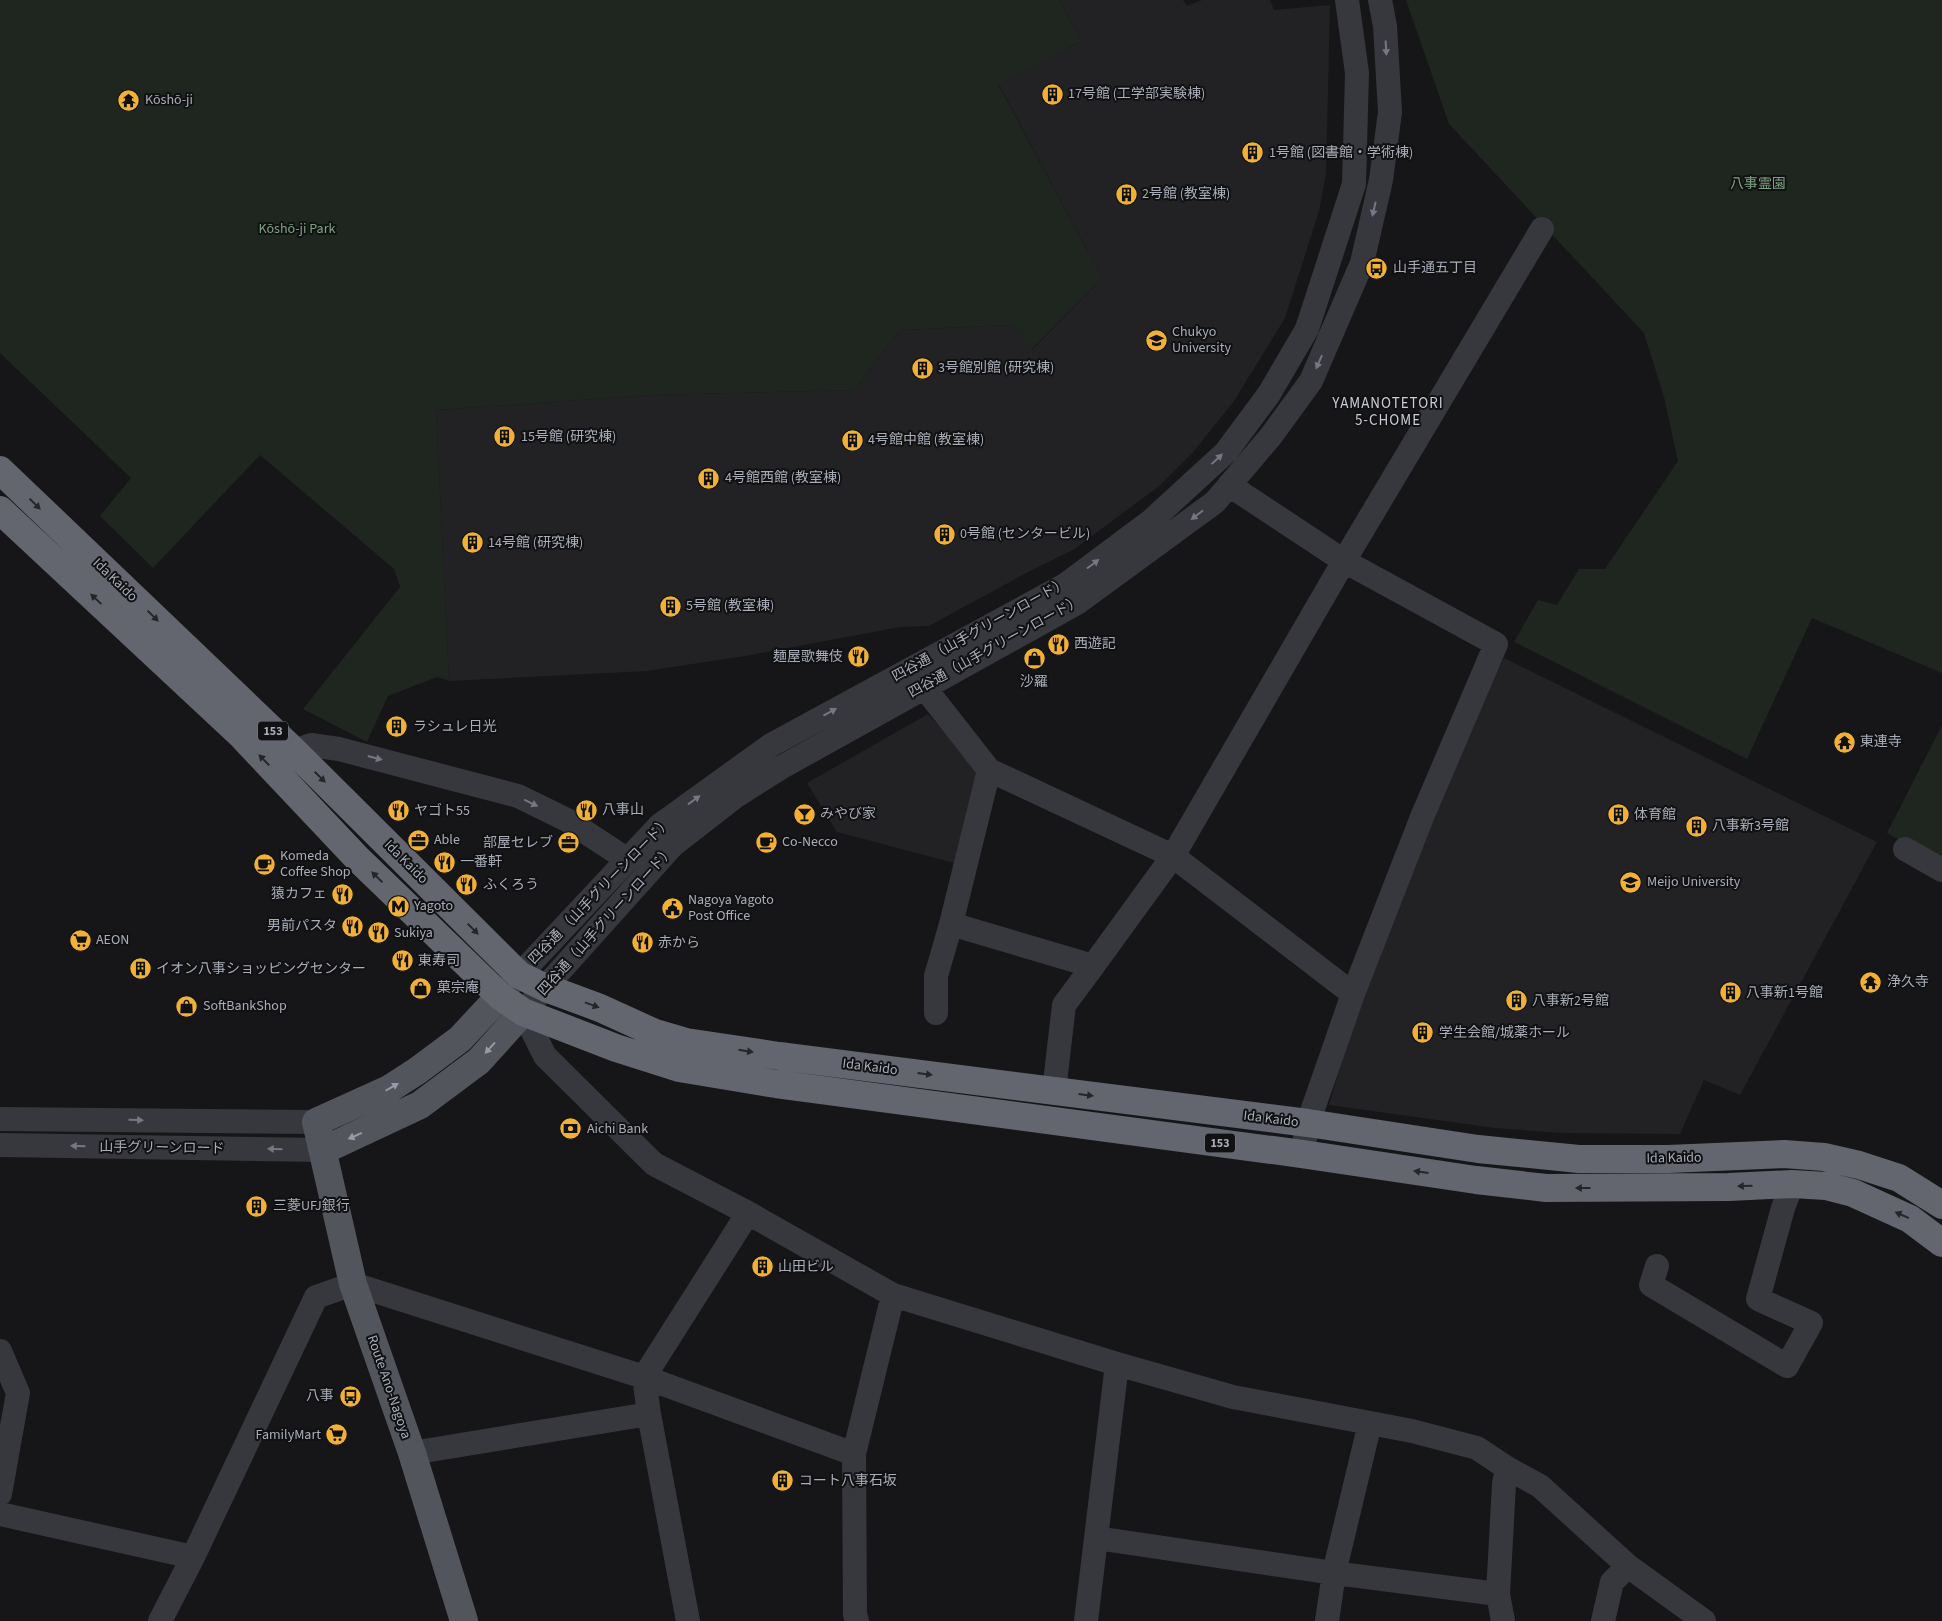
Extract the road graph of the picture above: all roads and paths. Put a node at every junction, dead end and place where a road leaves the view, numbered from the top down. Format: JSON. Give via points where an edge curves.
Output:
{"nodes":[{"id":1,"x":1347,"y":0,"type":"edge"},
{"id":2,"x":1380,"y":0,"type":"edge"},
{"id":3,"x":1542,"y":229,"type":"dead end"},
{"id":4,"x":0,"y":470,"type":"edge"},
{"id":5,"x":1229,"y":485,"type":"junction"},
{"id":6,"x":0,"y":510,"type":"edge"},
{"id":7,"x":1344,"y":561,"type":"junction"},
{"id":8,"x":924,"y":687,"type":"junction"},
{"id":9,"x":294,"y":751,"type":"junction"},
{"id":10,"x":989,"y":770,"type":"junction"},
{"id":11,"x":1905,"y":849,"type":"dead end"},
{"id":12,"x":1173,"y":856,"type":"junction"},
{"id":13,"x":628,"y":860,"type":"junction"},
{"id":14,"x":1942,"y":870,"type":"edge"},
{"id":15,"x":951,"y":924,"type":"junction"},
{"id":16,"x":1093,"y":966,"type":"junction"},
{"id":17,"x":519,"y":975,"type":"junction"},
{"id":18,"x":546,"y":988,"type":"junction"},
{"id":19,"x":1353,"y":994,"type":"junction"},
{"id":20,"x":500,"y":996,"type":"junction"},
{"id":21,"x":523,"y":1012,"type":"junction"},
{"id":22,"x":936,"y":1012,"type":"dead end"},
{"id":23,"x":1054,"y":1091,"type":"junction"},
{"id":24,"x":0,"y":1119,"type":"edge"},
{"id":25,"x":316,"y":1122,"type":"junction"},
{"id":26,"x":1308,"y":1123,"type":"junction"},
{"id":27,"x":0,"y":1145,"type":"edge"},
{"id":28,"x":324,"y":1150,"type":"junction"},
{"id":29,"x":1302,"y":1154,"type":"junction"},
{"id":30,"x":1792,"y":1184,"type":"junction"},
{"id":31,"x":1942,"y":1205,"type":"edge"},
{"id":32,"x":748,"y":1213,"type":"junction"},
{"id":33,"x":1942,"y":1243,"type":"edge"},
{"id":34,"x":1657,"y":1266,"type":"dead end"},
{"id":35,"x":353,"y":1284,"type":"junction"},
{"id":36,"x":893,"y":1295,"type":"junction"},
{"id":37,"x":0,"y":1351,"type":"edge"},
{"id":38,"x":1117,"y":1364,"type":"junction"},
{"id":39,"x":644,"y":1377,"type":"junction"},
{"id":40,"x":649,"y":1414,"type":"junction"},
{"id":41,"x":1370,"y":1423,"type":"junction"},
{"id":42,"x":412,"y":1452,"type":"junction"},
{"id":43,"x":854,"y":1454,"type":"junction"},
{"id":44,"x":1508,"y":1468,"type":"junction"},
{"id":45,"x":0,"y":1494,"type":"edge"},
{"id":46,"x":0,"y":1514,"type":"edge"},
{"id":47,"x":1096,"y":1538,"type":"junction"},
{"id":48,"x":194,"y":1558,"type":"junction"},
{"id":49,"x":1628,"y":1566,"type":"junction"},
{"id":50,"x":1334,"y":1573,"type":"junction"},
{"id":51,"x":1498,"y":1594,"type":"junction"},
{"id":52,"x":160,"y":1621,"type":"edge"},
{"id":53,"x":464,"y":1621,"type":"edge"},
{"id":54,"x":688,"y":1621,"type":"edge"},
{"id":55,"x":857,"y":1621,"type":"edge"},
{"id":56,"x":1086,"y":1621,"type":"edge"},
{"id":57,"x":1327,"y":1621,"type":"edge"},
{"id":58,"x":1503,"y":1621,"type":"edge"},
{"id":59,"x":1603,"y":1621,"type":"edge"},
{"id":60,"x":1704,"y":1621,"type":"edge"}],
"edges":[{"from":13,"to":1,"type":"street","name":"四谷通 （山手グリーンロード）","one_way":true,"via":[[660,825],[771,745],[1065,585],[1152,520],[1226,452],[1269,394],[1306,329],[1354,184],[1357,73]]},
{"from":2,"to":5,"type":"street","name":"四谷通（山手グリーンロード）","one_way":true,"via":[[1385,26],[1390,112],[1381,180],[1362,263],[1310,381],[1271,436]]},
{"from":3,"to":7,"type":"street"},
{"from":4,"to":9,"type":"highway","name":"Ida Kaido","number":"153","one_way":true},
{"from":5,"to":7,"type":"street"},
{"from":5,"to":8,"type":"street","name":"四谷通（山手グリーンロード）","one_way":true,"via":[[1215,502],[1077,603]]},
{"from":20,"to":6,"type":"highway","name":"Ida Kaido","number":"153","one_way":true,"via":[[357,858],[240,734]]},
{"from":7,"to":12,"type":"street"},
{"from":7,"to":19,"type":"street","via":[[1496,644],[1422,817]]},
{"from":8,"to":10,"type":"street"},
{"from":8,"to":18,"type":"street","name":"四谷通（山手グリーンロード）","via":[[782,767],[736,796],[673,844]]},
{"from":9,"to":13,"type":"street","one_way":true,"via":[[311,745],[339,748],[518,796],[568,820]]},
{"from":9,"to":17,"type":"highway","name":"Ida Kaido","number":"153","one_way":true},
{"from":10,"to":12,"type":"street"},
{"from":10,"to":15,"type":"street"},
{"from":11,"to":14,"type":"street"},
{"from":12,"to":16,"type":"street"},
{"from":12,"to":19,"type":"street"},
{"from":13,"to":17,"type":"street","name":"四谷通 （山手グリーンロード）"},
{"from":15,"to":16,"type":"street"},
{"from":15,"to":22,"type":"street","via":[[936,976]]},
{"from":16,"to":23,"type":"street","via":[[1064,1005]]},
{"from":17,"to":18,"type":"highway","name":"Ida Kaido","number":"153"},
{"from":17,"to":20,"type":"street","name":"四谷通 （山手グリーンロード）"},
{"from":18,"to":21,"type":"street","name":"四谷通（山手グリーンロード）"},
{"from":18,"to":23,"type":"highway","name":"Ida Kaido","number":"153","one_way":true,"via":[[654,1033],[686,1042]]},
{"from":19,"to":26,"type":"street"},
{"from":20,"to":21,"type":"highway","name":"Ida Kaido","number":"153"},
{"from":25,"to":20,"type":"main road","one_way":true,"via":[[389,1089],[417,1071],[460,1039]]},
{"from":21,"to":28,"type":"main road","one_way":true,"via":[[479,1061],[420,1105]]},
{"from":21,"to":29,"type":"highway","name":"Ida Kaido","number":"153","via":[[679,1068],[786,1086]]},
{"from":21,"to":32,"type":"street","via":[[545,1056],[654,1164]]},
{"from":23,"to":26,"type":"highway","name":"Ida Kaido","number":"153","one_way":true},
{"from":24,"to":25,"type":"street","name":"山手グリーンロード","one_way":true},
{"from":25,"to":28,"type":"main road","name":"Route Ano-Nagoya"},
{"from":26,"to":29,"type":"street"},
{"from":26,"to":31,"type":"highway","name":"Ida Kaido","number":"153","via":[[1478,1149],[1579,1159],[1784,1154],[1824,1157],[1898,1178]]},
{"from":28,"to":27,"type":"street","name":"山手グリーンロード","one_way":true},
{"from":28,"to":35,"type":"main road","name":"Route Ano-Nagoya"},
{"from":30,"to":29,"type":"highway","name":"Ida Kaido","number":"153","one_way":true,"via":[[1546,1188]]},
{"from":33,"to":30,"type":"highway","name":"Ida Kaido","number":"153","one_way":true,"via":[[1910,1219],[1853,1193],[1826,1186]]},
{"from":30,"to":34,"type":"street","via":[[1758,1299],[1811,1323],[1787,1366],[1652,1285]]},
{"from":32,"to":36,"type":"street"},
{"from":32,"to":39,"type":"street"},
{"from":35,"to":39,"type":"street"},
{"from":35,"to":42,"type":"main road","name":"Route Ano-Nagoya"},
{"from":35,"to":48,"type":"street","via":[[316,1297]]},
{"from":36,"to":38,"type":"street"},
{"from":36,"to":43,"type":"street"},
{"from":37,"to":45,"type":"street","via":[[18,1393]]},
{"from":38,"to":41,"type":"street","via":[[1232,1398]]},
{"from":38,"to":47,"type":"street"},
{"from":39,"to":40,"type":"street"},
{"from":39,"to":43,"type":"street"},
{"from":40,"to":42,"type":"street"},
{"from":40,"to":54,"type":"street"},
{"from":41,"to":44,"type":"street","via":[[1477,1448]]},
{"from":41,"to":50,"type":"street"},
{"from":42,"to":53,"type":"main road","name":"Route Ano-Nagoya"},
{"from":43,"to":55,"type":"street"},
{"from":44,"to":49,"type":"street","via":[[1540,1486]]},
{"from":44,"to":51,"type":"street","via":[[1504,1484]]},
{"from":46,"to":48,"type":"street"},
{"from":47,"to":50,"type":"street"},
{"from":47,"to":56,"type":"street"},
{"from":48,"to":52,"type":"street"},
{"from":49,"to":59,"type":"street","via":[[1612,1582]]},
{"from":49,"to":60,"type":"street"},
{"from":50,"to":51,"type":"street"},
{"from":50,"to":57,"type":"street"},
{"from":51,"to":58,"type":"street"}]}
